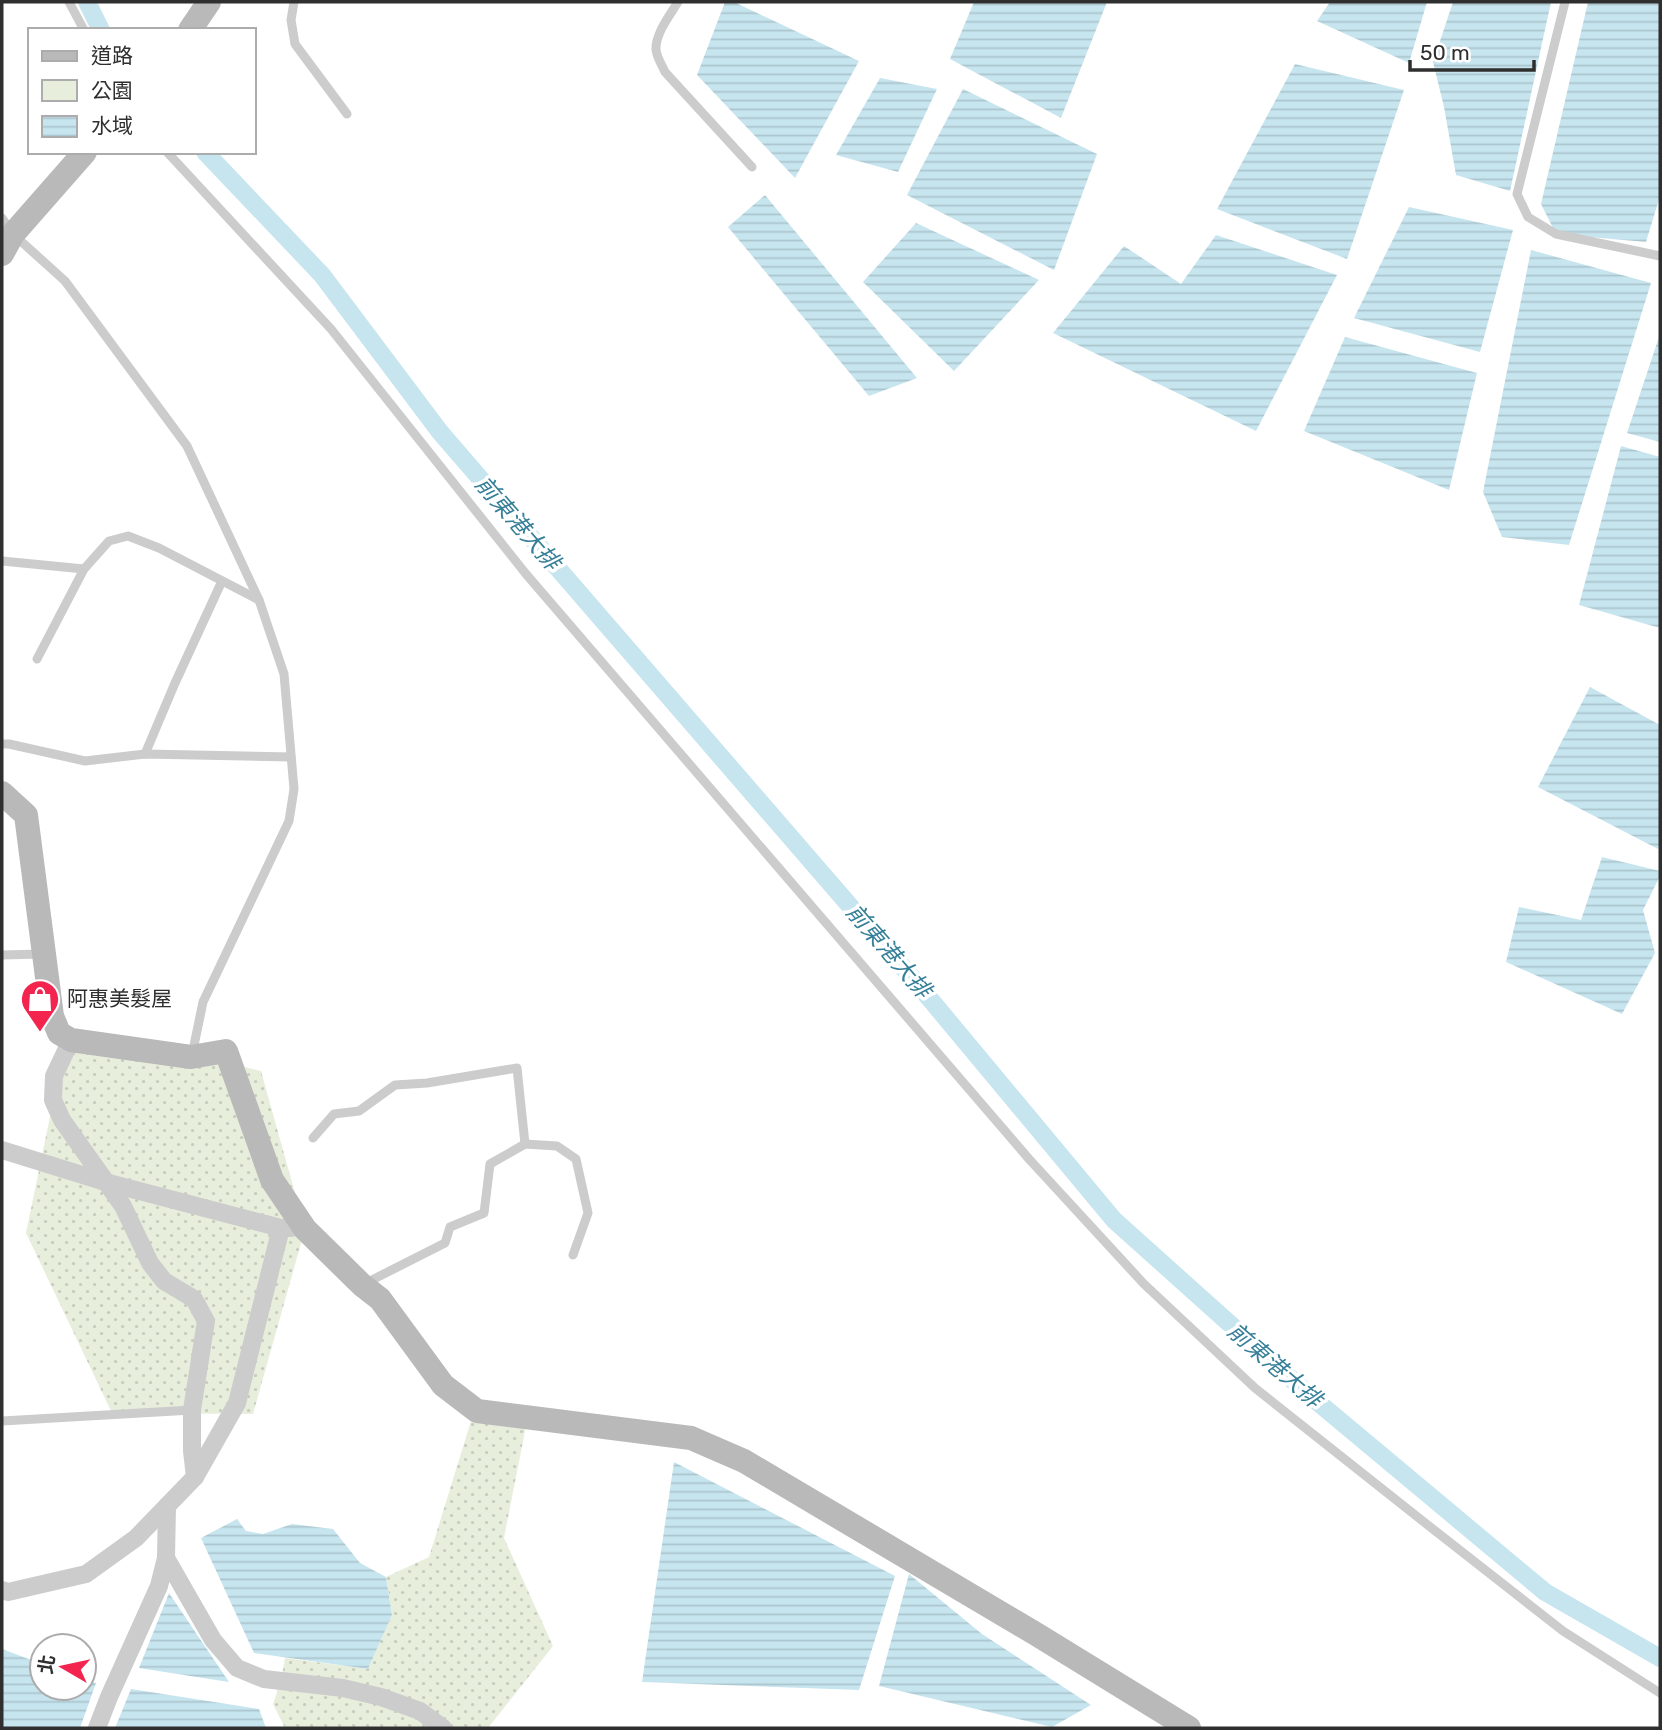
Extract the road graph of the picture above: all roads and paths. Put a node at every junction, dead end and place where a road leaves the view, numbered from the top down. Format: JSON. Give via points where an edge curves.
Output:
{"nodes":[{"id":1,"x":69,"y":2,"type":"edge"},
{"id":2,"x":209,"y":2,"type":"edge"},
{"id":3,"x":293,"y":2,"type":"edge"},
{"id":4,"x":678,"y":2,"type":"edge"},
{"id":5,"x":1565,"y":2,"type":"edge"},
{"id":6,"x":83,"y":28,"type":"edge"},
{"id":7,"x":191,"y":28,"type":"edge"},
{"id":8,"x":346,"y":114,"type":"dead end"},
{"id":9,"x":83,"y":154,"type":"edge"},
{"id":10,"x":169,"y":154,"type":"edge"},
{"id":11,"x":752,"y":167,"type":"dead end"},
{"id":12,"x":6,"y":235,"type":"edge"},
{"id":13,"x":1660,"y":256,"type":"edge"},
{"id":14,"x":2,"y":561,"type":"edge"},
{"id":15,"x":84,"y":569,"type":"junction"},
{"id":16,"x":222,"y":581,"type":"junction"},
{"id":17,"x":259,"y":600,"type":"junction"},
{"id":18,"x":37,"y":659,"type":"dead end"},
{"id":19,"x":2,"y":744,"type":"edge"},
{"id":20,"x":145,"y":754,"type":"junction"},
{"id":21,"x":291,"y":757,"type":"junction"},
{"id":22,"x":2,"y":793,"type":"edge"},
{"id":23,"x":44,"y":954,"type":"junction"},
{"id":24,"x":2,"y":955,"type":"edge"},
{"id":25,"x":71,"y":1040,"type":"junction"},
{"id":26,"x":191,"y":1057,"type":"junction"},
{"id":27,"x":313,"y":1138,"type":"dead end"},
{"id":28,"x":525,"y":1144,"type":"junction"},
{"id":29,"x":2,"y":1150,"type":"edge"},
{"id":30,"x":105,"y":1182,"type":"junction"},
{"id":31,"x":293,"y":1228,"type":"junction"},
{"id":32,"x":573,"y":1255,"type":"dead end"},
{"id":33,"x":362,"y":1285,"type":"junction"},
{"id":34,"x":192,"y":1410,"type":"junction"},
{"id":35,"x":2,"y":1421,"type":"edge"},
{"id":36,"x":195,"y":1477,"type":"junction"},
{"id":37,"x":167,"y":1506,"type":"junction"},
{"id":38,"x":166,"y":1558,"type":"junction"},
{"id":39,"x":2,"y":1590,"type":"edge"},
{"id":40,"x":1660,"y":1693,"type":"edge"},
{"id":41,"x":97,"y":1728,"type":"edge"},
{"id":42,"x":443,"y":1728,"type":"edge"},
{"id":43,"x":1189,"y":1728,"type":"edge"}],
"edges":[{"from":1,"to":6,"type":"lane"},
{"from":2,"to":7,"type":"main road"},
{"from":3,"to":8,"type":"lane","via":[[295,44]]},
{"from":4,"to":11,"type":"lane","via":[[660,35],[656,49],[660,62]]},
{"from":5,"to":13,"type":"lane","via":[[1517,194],[1528,217],[1556,234]]},
{"from":9,"to":12,"type":"main road"},
{"from":10,"to":40,"type":"lane","via":[[331,328],[526,575],[1030,1159],[1144,1284],[1255,1388],[1429,1526],[1563,1631]]},
{"from":12,"to":17,"type":"lane","via":[[65,281],[187,446]]},
{"from":14,"to":15,"type":"lane"},
{"from":15,"to":16,"type":"lane","via":[[109,541],[128,536]]},
{"from":15,"to":18,"type":"lane"},
{"from":16,"to":17,"type":"lane"},
{"from":16,"to":20,"type":"lane"},
{"from":17,"to":21,"type":"lane","via":[[284,674]]},
{"from":19,"to":20,"type":"lane","via":[[85,761]]},
{"from":20,"to":21,"type":"lane"},
{"from":21,"to":26,"type":"lane","via":[[289,821],[203,1002]]},
{"from":22,"to":23,"type":"main road","via":[[26,815]]},
{"from":23,"to":24,"type":"lane"},
{"from":23,"to":25,"type":"main road","via":[[52,1016],[59,1033]]},
{"from":25,"to":26,"type":"main road"},
{"from":25,"to":30,"type":"street","via":[[54,1076],[53,1100]]},
{"from":26,"to":31,"type":"main road","via":[[226,1051]]},
{"from":27,"to":28,"type":"lane","via":[[334,1114],[359,1111],[395,1085],[517,1068]]},
{"from":28,"to":32,"type":"lane","via":[[557,1146],[576,1159],[588,1213]]},
{"from":28,"to":33,"type":"lane","via":[[489,1164],[484,1213],[450,1227],[445,1242]]},
{"from":29,"to":30,"type":"street"},
{"from":30,"to":31,"type":"street"},
{"from":30,"to":34,"type":"street","via":[[123,1206],[150,1263],[164,1281],[194,1299],[206,1321]]},
{"from":31,"to":33,"type":"main road"},
{"from":31,"to":36,"type":"street","via":[[237,1403]]},
{"from":33,"to":43,"type":"main road","via":[[380,1300],[443,1385],[477,1410],[691,1438],[744,1461]]},
{"from":34,"to":35,"type":"lane"},
{"from":34,"to":36,"type":"street"},
{"from":36,"to":37,"type":"street"},
{"from":37,"to":38,"type":"street"},
{"from":37,"to":39,"type":"street","via":[[136,1538],[86,1574]]},
{"from":38,"to":41,"type":"street","via":[[159,1586]]},
{"from":38,"to":42,"type":"street","via":[[213,1640],[237,1668],[264,1679],[381,1697],[420,1712]]}]}
